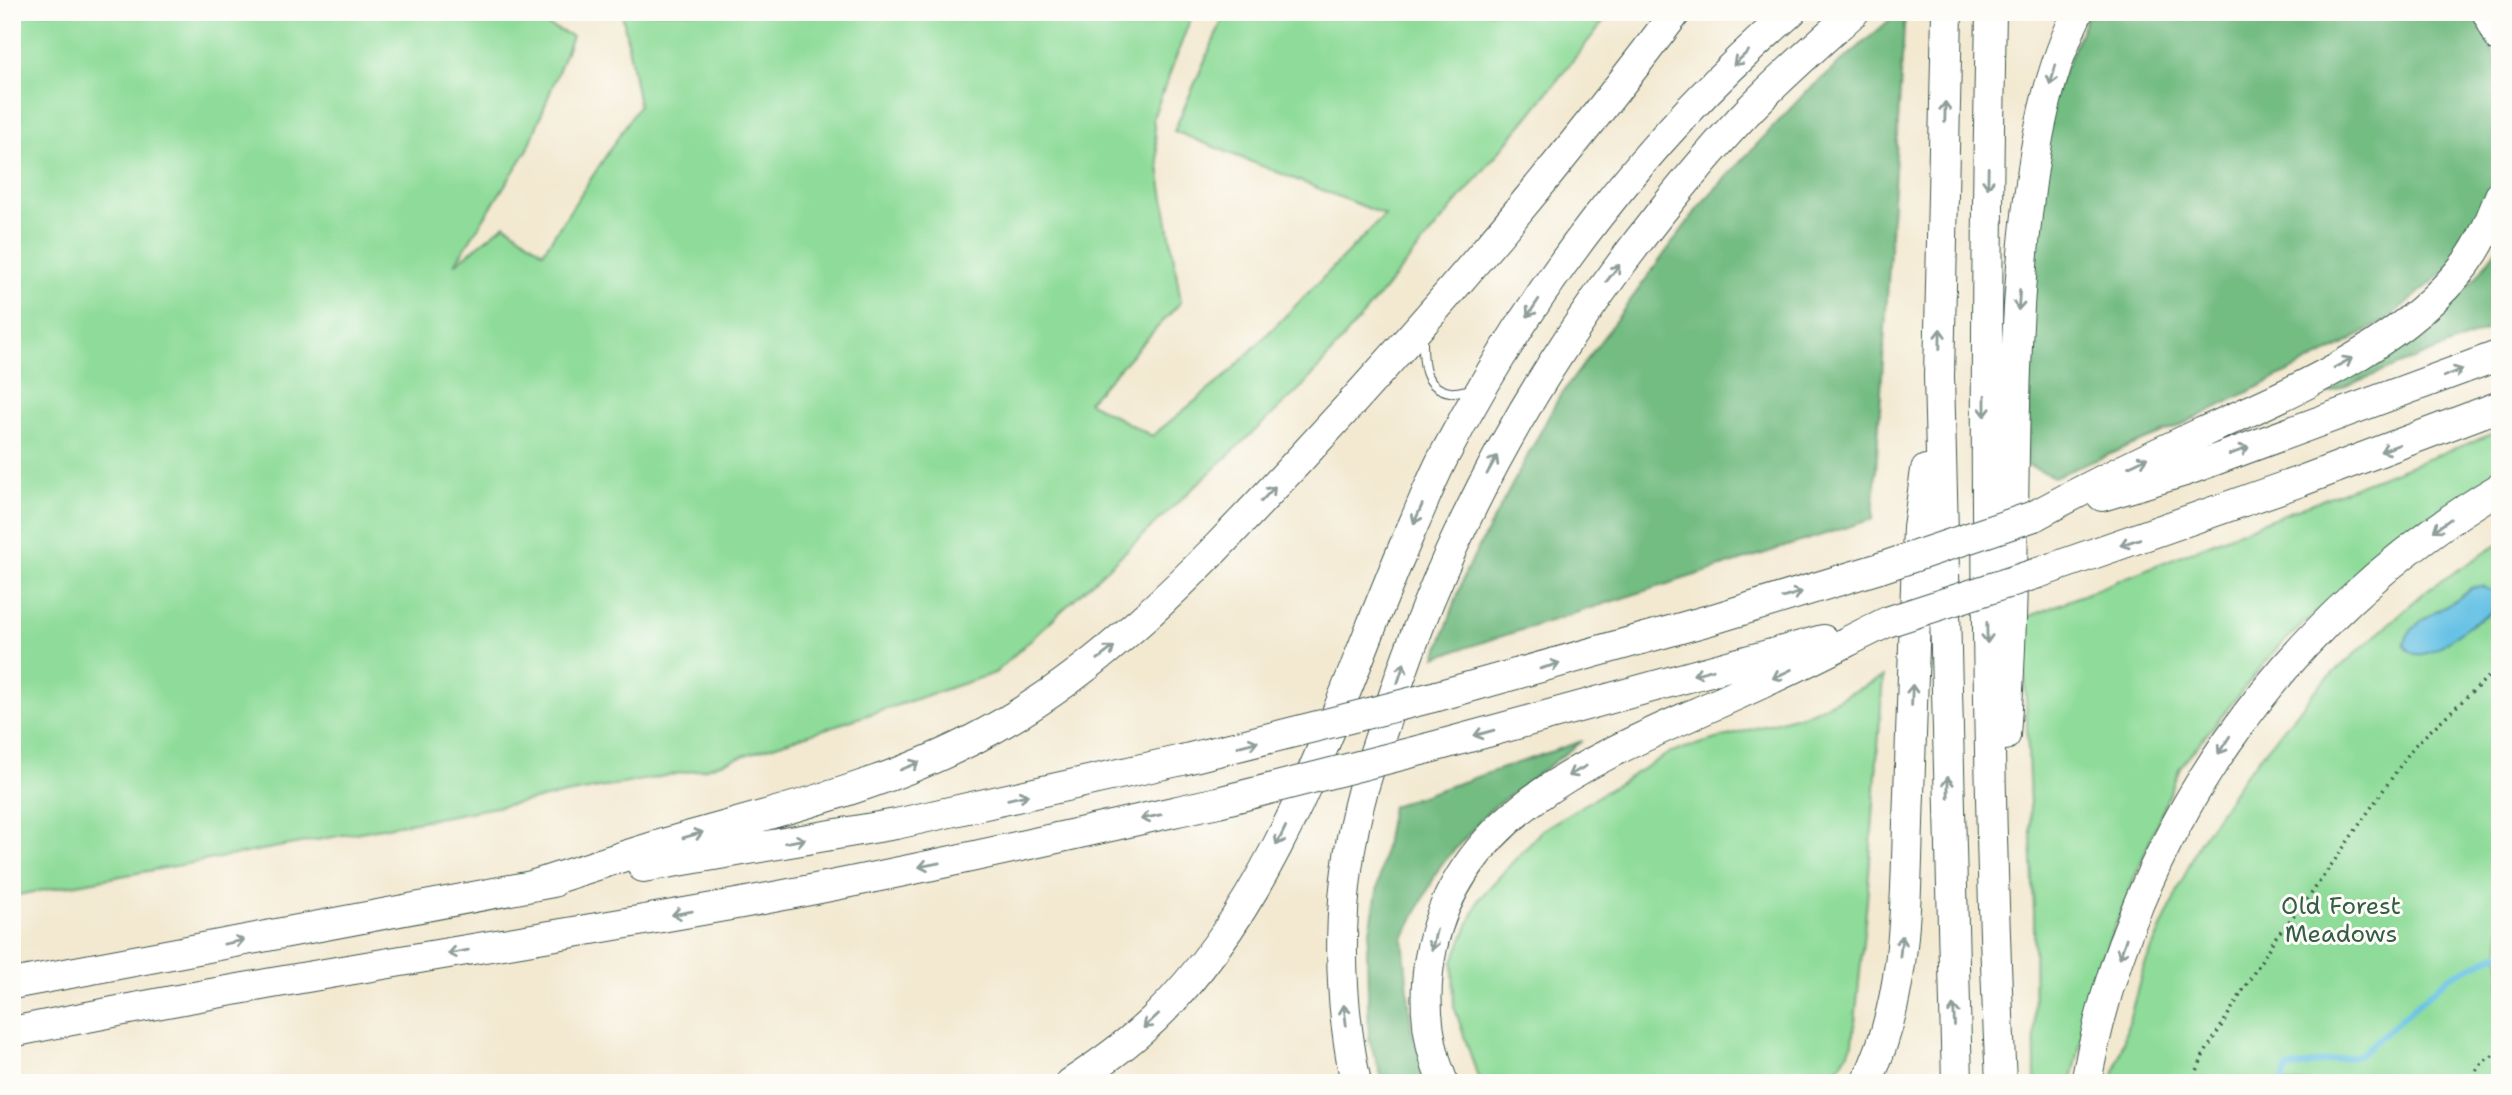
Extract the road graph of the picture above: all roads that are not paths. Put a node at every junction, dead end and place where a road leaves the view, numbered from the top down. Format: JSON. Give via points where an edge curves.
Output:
{"nodes":[{"id":1,"x":1676,"y":12,"type":"edge"},
{"id":2,"x":1791,"y":12,"type":"edge"},
{"id":3,"x":1854,"y":12,"type":"edge"},
{"id":4,"x":1947,"y":12,"type":"edge"},
{"id":5,"x":1992,"y":12,"type":"edge"},
{"id":6,"x":2078,"y":12,"type":"edge"},
{"id":7,"x":2487,"y":12,"type":"edge"},
{"id":8,"x":2500,"y":38,"type":"edge"},
{"id":9,"x":2500,"y":196,"type":"edge"},
{"id":10,"x":1423,"y":324,"type":"junction"},
{"id":11,"x":2500,"y":355,"type":"edge"},
{"id":12,"x":1939,"y":376,"type":"junction"},
{"id":13,"x":1482,"y":387,"type":"junction"},
{"id":14,"x":2500,"y":406,"type":"edge"},
{"id":15,"x":2500,"y":488,"type":"edge"},
{"id":16,"x":2034,"y":516,"type":"junction"},
{"id":17,"x":1887,"y":622,"type":"junction"},
{"id":18,"x":534,"y":885,"type":"junction"},
{"id":19,"x":1992,"y":910,"type":"junction"},
{"id":20,"x":12,"y":985,"type":"edge"},
{"id":21,"x":12,"y":1032,"type":"edge"},
{"id":22,"x":1070,"y":1083,"type":"edge"},
{"id":23,"x":1356,"y":1083,"type":"edge"},
{"id":24,"x":1443,"y":1083,"type":"edge"},
{"id":25,"x":1866,"y":1083,"type":"edge"},
{"id":26,"x":1957,"y":1083,"type":"edge"},
{"id":27,"x":2001,"y":1083,"type":"edge"},
{"id":28,"x":2087,"y":1083,"type":"edge"}],
"edges":[{"from":1,"to":10,"type":"highway"},
{"from":2,"to":13,"type":"highway","one_way":true,"via":[[1723,76],[1636,172],[1557,272]]},
{"from":23,"to":3,"type":"highway","one_way":true,"via":[[1342,964],[1347,874],[1363,790],[1404,666],[1451,547],[1504,442],[1602,288],[1712,150],[1761,97]]},
{"from":12,"to":4,"type":"highway","one_way":true},
{"from":5,"to":19,"type":"highway","one_way":true,"via":[[1985,456]]},
{"from":6,"to":19,"type":"highway","one_way":true,"via":[[2042,113],[2022,267],[2014,392],[2011,659]]},
{"from":7,"to":8,"type":"highway"},
{"from":16,"to":9,"type":"highway","one_way":true,"via":[[2107,476],[2310,381],[2390,335],[2438,295],[2468,261]]},
{"from":10,"to":13,"type":"lane","via":[[1422,369],[1434,386],[1450,392]]},
{"from":18,"to":10,"type":"highway","one_way":true,"via":[[867,783],[970,741],[1026,711],[1118,643],[1165,600]]},
{"from":16,"to":11,"type":"highway","one_way":true,"via":[[2185,471]]},
{"from":25,"to":12,"type":"highway","one_way":true,"via":[[1887,1029],[1897,985],[1905,908],[1918,527]]},
{"from":26,"to":12,"type":"highway","one_way":true},
{"from":13,"to":22,"type":"highway","one_way":true,"via":[[1443,458],[1315,763],[1252,890],[1181,991],[1128,1041]]},
{"from":14,"to":17,"type":"highway","one_way":true,"bridge":true,"via":[[2301,481]]},
{"from":15,"to":28,"type":"highway","one_way":true,"via":[[2447,521],[2359,592],[2295,655],[2231,735],[2150,874],[2095,1035]]},
{"from":18,"to":16,"type":"highway","one_way":true,"bridge":true,"via":[[896,824],[1182,760],[1437,696],[1713,619]]},
{"from":17,"to":21,"type":"highway","one_way":true,"bridge":true,"via":[[1429,748],[999,851],[750,901]]},
{"from":17,"to":24,"type":"highway","one_way":true,"via":[[1572,774],[1529,802],[1489,839],[1444,905],[1430,960],[1427,1030]]},
{"from":20,"to":18,"type":"highway","one_way":true},
{"from":19,"to":27,"type":"highway"}]}
